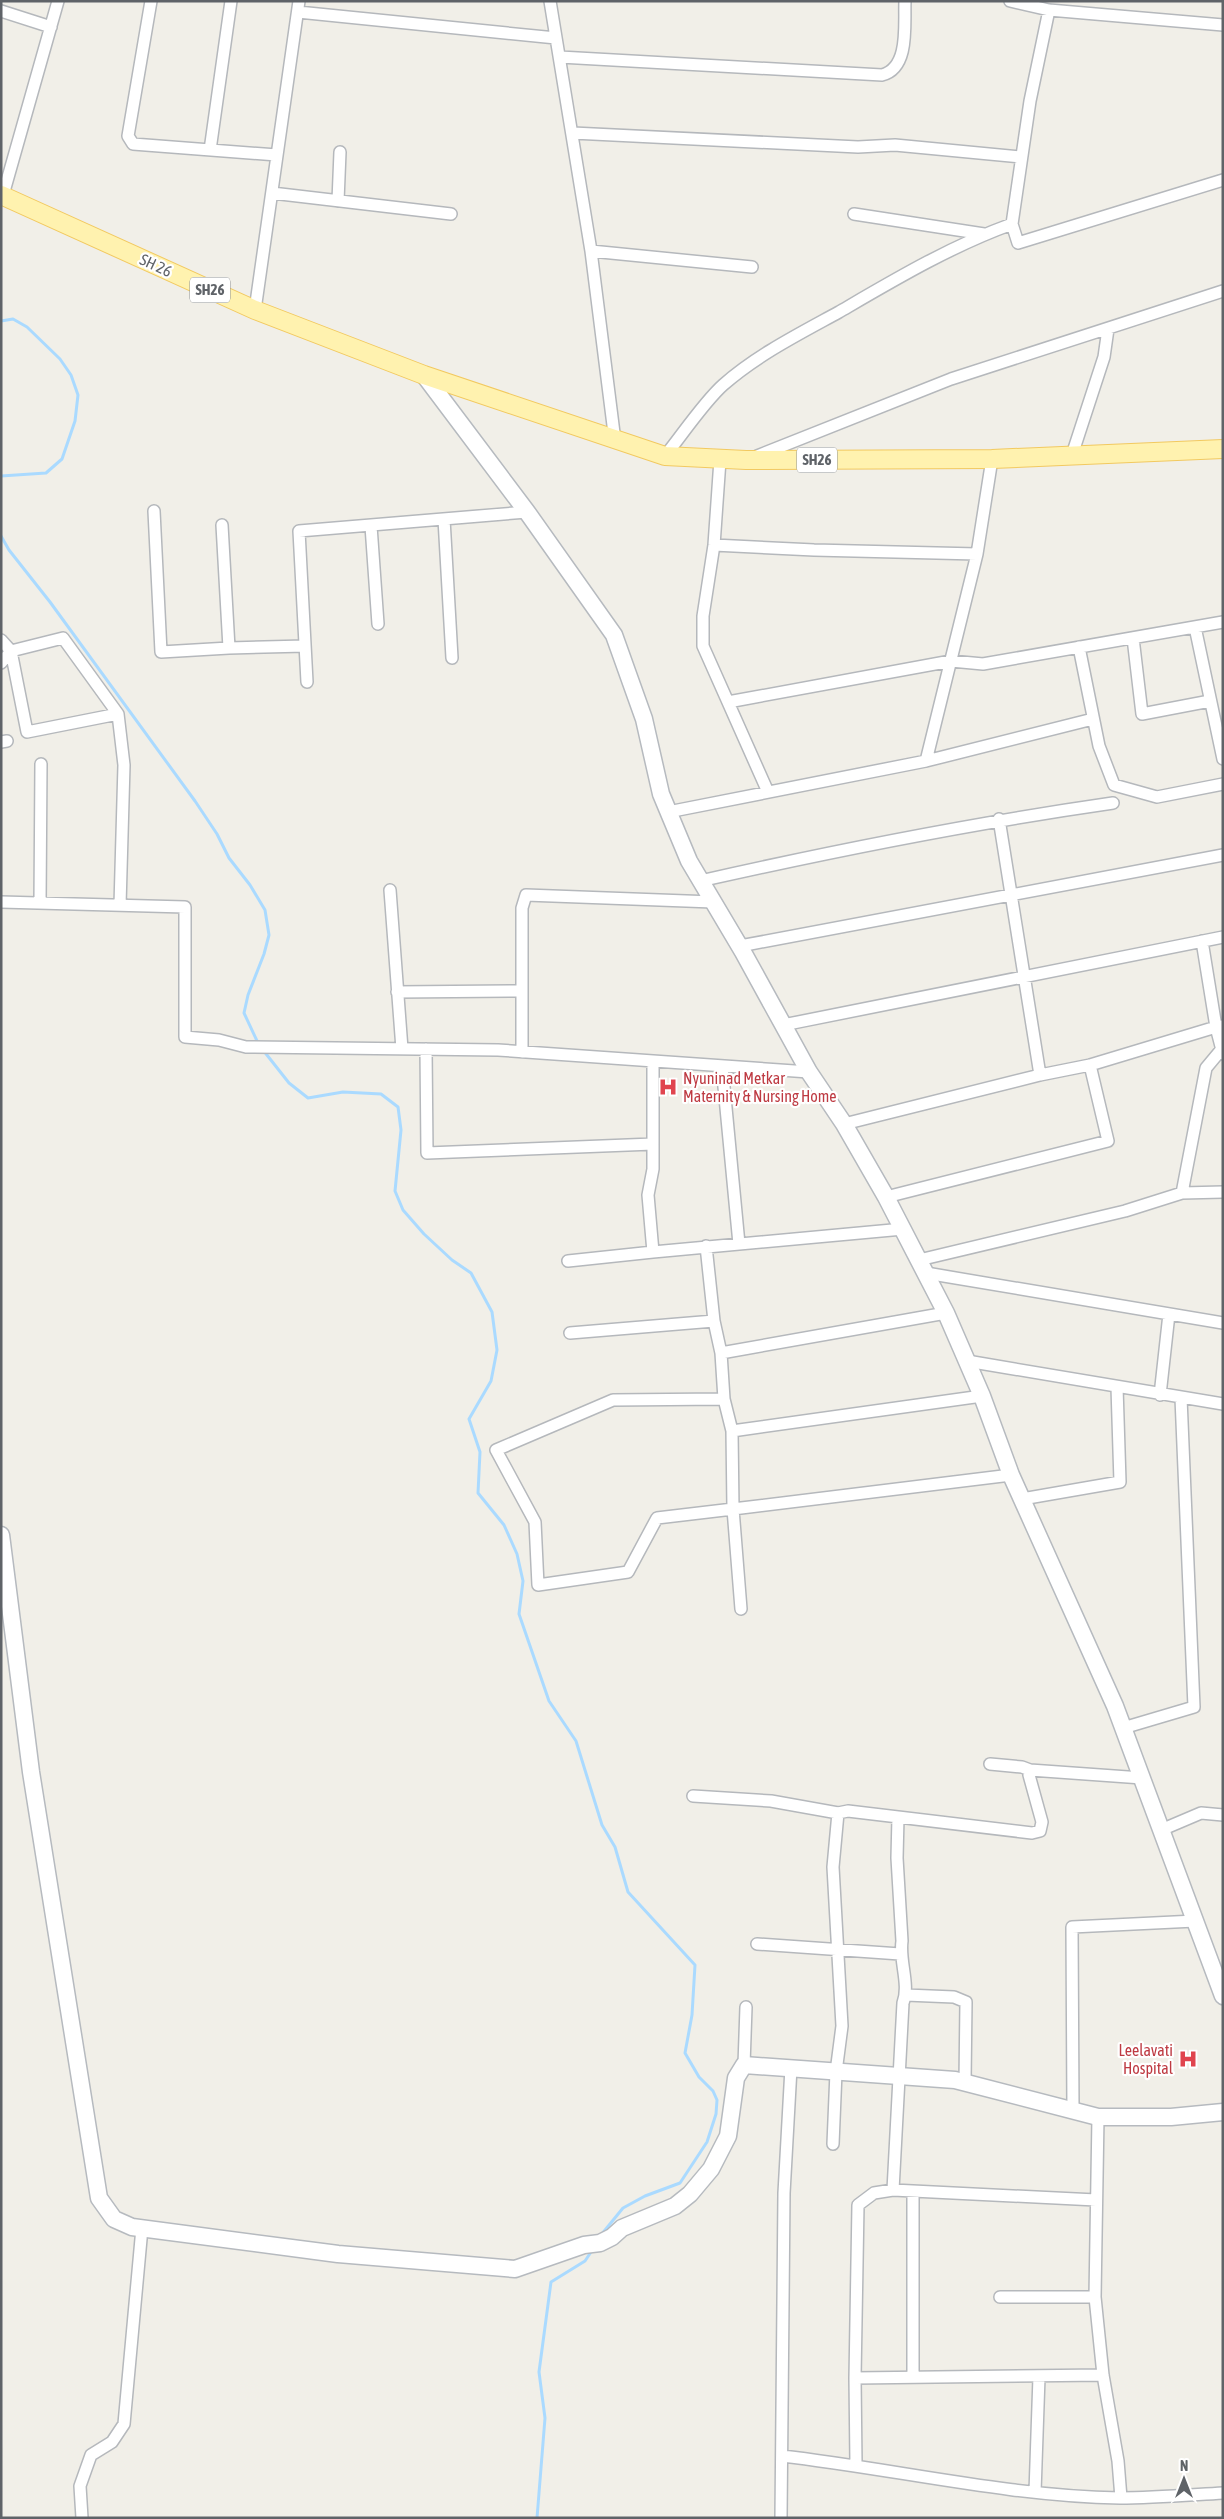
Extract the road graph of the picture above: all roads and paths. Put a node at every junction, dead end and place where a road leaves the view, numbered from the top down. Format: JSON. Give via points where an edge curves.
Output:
{"nodes":[{"id":1,"x":58,"y":1,"type":"edge"},
{"id":2,"x":151,"y":1,"type":"edge"},
{"id":3,"x":231,"y":1,"type":"edge"},
{"id":4,"x":550,"y":1,"type":"edge"},
{"id":5,"x":905,"y":1,"type":"edge"},
{"id":6,"x":1010,"y":1,"type":"edge"},
{"id":7,"x":299,"y":7,"type":"edge"},
{"id":8,"x":1049,"y":10,"type":"junction"},
{"id":9,"x":1,"y":11,"type":"edge"},
{"id":10,"x":1223,"y":25,"type":"edge"},
{"id":11,"x":51,"y":27,"type":"junction"},
{"id":12,"x":556,"y":38,"type":"junction"},
{"id":13,"x":560,"y":57,"type":"junction"},
{"id":14,"x":573,"y":133,"type":"junction"},
{"id":15,"x":210,"y":150,"type":"junction"},
{"id":16,"x":340,"y":152,"type":"dead end"},
{"id":17,"x":278,"y":155,"type":"junction"},
{"id":18,"x":1021,"y":157,"type":"junction"},
{"id":19,"x":1223,"y":180,"type":"edge"},
{"id":20,"x":272,"y":193,"type":"junction"},
{"id":21,"x":2,"y":195,"type":"edge"},
{"id":22,"x":338,"y":201,"type":"junction"},
{"id":23,"x":451,"y":214,"type":"dead end"},
{"id":24,"x":854,"y":214,"type":"dead end"},
{"id":25,"x":1012,"y":224,"type":"junction"},
{"id":26,"x":984,"y":234,"type":"junction"},
{"id":27,"x":591,"y":251,"type":"junction"},
{"id":28,"x":752,"y":267,"type":"dead end"},
{"id":29,"x":1223,"y":291,"type":"edge"},
{"id":30,"x":255,"y":310,"type":"junction"},
{"id":31,"x":1108,"y":328,"type":"junction"},
{"id":32,"x":424,"y":375,"type":"junction"},
{"id":33,"x":615,"y":441,"type":"junction"},
{"id":34,"x":1223,"y":449,"type":"edge"},
{"id":35,"x":665,"y":456,"type":"junction"},
{"id":36,"x":1072,"y":456,"type":"junction"},
{"id":37,"x":992,"y":459,"type":"junction"},
{"id":38,"x":720,"y":460,"type":"junction"},
{"id":39,"x":746,"y":460,"type":"junction"},
{"id":40,"x":154,"y":511,"type":"dead end"},
{"id":41,"x":527,"y":512,"type":"junction"},
{"id":42,"x":444,"y":520,"type":"junction"},
{"id":43,"x":222,"y":525,"type":"dead end"},
{"id":44,"x":371,"y":526,"type":"junction"},
{"id":45,"x":714,"y":545,"type":"junction"},
{"id":46,"x":977,"y":554,"type":"junction"},
{"id":47,"x":1223,"y":622,"type":"edge"},
{"id":48,"x":378,"y":624,"type":"dead end"},
{"id":49,"x":1194,"y":627,"type":"junction"},
{"id":50,"x":1133,"y":638,"type":"junction"},
{"id":51,"x":1,"y":640,"type":"edge"},
{"id":52,"x":305,"y":646,"type":"junction"},
{"id":53,"x":1080,"y":647,"type":"junction"},
{"id":54,"x":229,"y":648,"type":"junction"},
{"id":55,"x":11,"y":651,"type":"junction"},
{"id":56,"x":452,"y":658,"type":"dead end"},
{"id":57,"x":951,"y":661,"type":"junction"},
{"id":58,"x":1,"y":663,"type":"edge"},
{"id":59,"x":307,"y":682,"type":"dead end"},
{"id":60,"x":1210,"y":701,"type":"junction"},
{"id":61,"x":728,"y":702,"type":"junction"},
{"id":62,"x":118,"y":714,"type":"junction"},
{"id":63,"x":1094,"y":719,"type":"junction"},
{"id":64,"x":1223,"y":759,"type":"edge"},
{"id":65,"x":926,"y":761,"type":"junction"},
{"id":66,"x":41,"y":764,"type":"dead end"},
{"id":67,"x":1223,"y":784,"type":"edge"},
{"id":68,"x":768,"y":792,"type":"junction"},
{"id":69,"x":1113,"y":803,"type":"dead end"},
{"id":70,"x":668,"y":812,"type":"junction"},
{"id":71,"x":999,"y":819,"type":"junction"},
{"id":72,"x":1223,"y":855,"type":"edge"},
{"id":73,"x":700,"y":880,"type":"junction"},
{"id":74,"x":390,"y":890,"type":"dead end"},
{"id":75,"x":1011,"y":895,"type":"junction"},
{"id":76,"x":1,"y":902,"type":"edge"},
{"id":77,"x":713,"y":902,"type":"junction"},
{"id":78,"x":40,"y":903,"type":"junction"},
{"id":79,"x":120,"y":905,"type":"junction"},
{"id":80,"x":1223,"y":937,"type":"edge"},
{"id":81,"x":1202,"y":941,"type":"junction"},
{"id":82,"x":740,"y":946,"type":"junction"},
{"id":83,"x":1024,"y":977,"type":"junction"},
{"id":84,"x":521,"y":991,"type":"junction"},
{"id":85,"x":397,"y":992,"type":"junction"},
{"id":86,"x":783,"y":1025,"type":"junction"},
{"id":87,"x":1220,"y":1026,"type":"edge"},
{"id":88,"x":402,"y":1049,"type":"junction"},
{"id":89,"x":426,"y":1049,"type":"junction"},
{"id":90,"x":522,"y":1052,"type":"junction"},
{"id":91,"x":1222,"y":1052,"type":"edge"},
{"id":92,"x":653,"y":1062,"type":"junction"},
{"id":93,"x":1090,"y":1065,"type":"junction"},
{"id":94,"x":722,"y":1066,"type":"junction"},
{"id":95,"x":809,"y":1072,"type":"junction"},
{"id":96,"x":1040,"y":1075,"type":"junction"},
{"id":97,"x":844,"y":1124,"type":"junction"},
{"id":98,"x":653,"y":1144,"type":"junction"},
{"id":99,"x":1223,"y":1192,"type":"edge"},
{"id":100,"x":1182,"y":1194,"type":"junction"},
{"id":101,"x":886,"y":1197,"type":"junction"},
{"id":102,"x":903,"y":1229,"type":"junction"},
{"id":103,"x":739,"y":1244,"type":"junction"},
{"id":104,"x":706,"y":1246,"type":"junction"},
{"id":105,"x":653,"y":1252,"type":"junction"},
{"id":106,"x":568,"y":1261,"type":"dead end"},
{"id":107,"x":922,"y":1267,"type":"junction"},
{"id":108,"x":946,"y":1313,"type":"junction"},
{"id":109,"x":1169,"y":1314,"type":"junction"},
{"id":110,"x":714,"y":1321,"type":"junction"},
{"id":111,"x":1223,"y":1323,"type":"edge"},
{"id":112,"x":570,"y":1333,"type":"dead end"},
{"id":113,"x":721,"y":1353,"type":"junction"},
{"id":114,"x":967,"y":1362,"type":"junction"},
{"id":115,"x":1117,"y":1387,"type":"junction"},
{"id":116,"x":1160,"y":1395,"type":"junction"},
{"id":117,"x":982,"y":1396,"type":"junction"},
{"id":118,"x":1181,"y":1398,"type":"junction"},
{"id":119,"x":724,"y":1399,"type":"junction"},
{"id":120,"x":1223,"y":1404,"type":"edge"},
{"id":121,"x":732,"y":1431,"type":"junction"},
{"id":122,"x":1011,"y":1475,"type":"junction"},
{"id":123,"x":1022,"y":1499,"type":"junction"},
{"id":124,"x":733,"y":1509,"type":"junction"},
{"id":125,"x":1,"y":1535,"type":"edge"},
{"id":126,"x":741,"y":1609,"type":"dead end"},
{"id":127,"x":1123,"y":1728,"type":"junction"},
{"id":128,"x":990,"y":1764,"type":"dead end"},
{"id":129,"x":1030,"y":1770,"type":"junction"},
{"id":130,"x":1142,"y":1778,"type":"junction"},
{"id":131,"x":693,"y":1796,"type":"dead end"},
{"id":132,"x":838,"y":1813,"type":"junction"},
{"id":133,"x":1223,"y":1815,"type":"edge"},
{"id":134,"x":898,"y":1817,"type":"junction"},
{"id":135,"x":1161,"y":1830,"type":"junction"},
{"id":136,"x":1195,"y":1922,"type":"junction"},
{"id":137,"x":757,"y":1944,"type":"dead end"},
{"id":138,"x":837,"y":1950,"type":"junction"},
{"id":139,"x":900,"y":1954,"type":"junction"},
{"id":140,"x":906,"y":1995,"type":"junction"},
{"id":141,"x":1223,"y":1996,"type":"edge"},
{"id":142,"x":746,"y":2007,"type":"dead end"},
{"id":143,"x":744,"y":2065,"type":"junction"},
{"id":144,"x":790,"y":2068,"type":"junction"},
{"id":145,"x":836,"y":2072,"type":"junction"},
{"id":146,"x":898,"y":2076,"type":"junction"},
{"id":147,"x":965,"y":2082,"type":"junction"},
{"id":148,"x":1073,"y":2110,"type":"junction"},
{"id":149,"x":1223,"y":2112,"type":"edge"},
{"id":150,"x":1098,"y":2117,"type":"junction"},
{"id":151,"x":833,"y":2144,"type":"dead end"},
{"id":152,"x":893,"y":2190,"type":"junction"},
{"id":153,"x":913,"y":2192,"type":"junction"},
{"id":154,"x":1096,"y":2200,"type":"junction"},
{"id":155,"x":142,"y":2228,"type":"junction"},
{"id":156,"x":1000,"y":2297,"type":"dead end"},
{"id":157,"x":1095,"y":2297,"type":"junction"},
{"id":158,"x":1103,"y":2375,"type":"junction"},
{"id":159,"x":913,"y":2376,"type":"junction"},
{"id":160,"x":1039,"y":2377,"type":"junction"},
{"id":161,"x":855,"y":2378,"type":"junction"},
{"id":162,"x":782,"y":2456,"type":"junction"},
{"id":163,"x":856,"y":2464,"type":"junction"},
{"id":164,"x":1035,"y":2492,"type":"junction"},
{"id":165,"x":1223,"y":2493,"type":"edge"},
{"id":166,"x":1121,"y":2498,"type":"junction"},
{"id":167,"x":82,"y":2518,"type":"edge"},
{"id":168,"x":781,"y":2518,"type":"edge"}],
"edges":[{"from":1,"to":11,"type":"street"},
{"from":2,"to":15,"type":"street","via":[[128,136],[133,144]]},
{"from":3,"to":15,"type":"street"},
{"from":4,"to":12,"type":"street"},
{"from":5,"to":13,"type":"street","via":[[901,55],[897,67],[882,75]]},
{"from":6,"to":8,"type":"street"},
{"from":7,"to":12,"type":"street"},
{"from":7,"to":17,"type":"street"},
{"from":8,"to":10,"type":"street"},
{"from":8,"to":18,"type":"street"},
{"from":9,"to":11,"type":"street"},
{"from":11,"to":21,"type":"street"},
{"from":12,"to":13,"type":"street"},
{"from":13,"to":14,"type":"street"},
{"from":14,"to":18,"type":"street","via":[[895,146]]},
{"from":14,"to":27,"type":"street"},
{"from":15,"to":17,"type":"street"},
{"from":16,"to":22,"type":"street"},
{"from":17,"to":20,"type":"street"},
{"from":18,"to":25,"type":"street"},
{"from":19,"to":25,"type":"street","via":[[1018,243]]},
{"from":20,"to":22,"type":"street"},
{"from":20,"to":30,"type":"street"},
{"from":21,"to":30,"type":"main road","name":"SH 26","number":"SH26"},
{"from":22,"to":23,"type":"street"},
{"from":24,"to":26,"type":"street"},
{"from":25,"to":26,"type":"street"},
{"from":26,"to":35,"type":"street","via":[[904,274],[740,371],[721,387]]},
{"from":27,"to":28,"type":"street"},
{"from":27,"to":33,"type":"street"},
{"from":29,"to":31,"type":"street"},
{"from":30,"to":32,"type":"main road","name":"SH 26","number":"SH26"},
{"from":31,"to":36,"type":"street","via":[[1104,357]]},
{"from":31,"to":39,"type":"street","via":[[951,379]]},
{"from":32,"to":33,"type":"main road","number":"SH26"},
{"from":32,"to":41,"type":"main road"},
{"from":33,"to":35,"type":"main road","number":"SH26"},
{"from":34,"to":36,"type":"main road","number":"SH26"},
{"from":35,"to":38,"type":"main road","number":"SH26"},
{"from":36,"to":37,"type":"main road","number":"SH26"},
{"from":37,"to":39,"type":"main road","number":"SH26"},
{"from":37,"to":46,"type":"street"},
{"from":38,"to":39,"type":"main road","number":"SH26"},
{"from":38,"to":45,"type":"street"},
{"from":40,"to":54,"type":"street","via":[[161,652]]},
{"from":41,"to":42,"type":"street"},
{"from":41,"to":70,"type":"main road","via":[[614,635],[644,719]]},
{"from":42,"to":44,"type":"street"},
{"from":42,"to":56,"type":"street"},
{"from":43,"to":54,"type":"street"},
{"from":44,"to":48,"type":"street"},
{"from":44,"to":52,"type":"street","via":[[300,531]]},
{"from":45,"to":46,"type":"street"},
{"from":45,"to":61,"type":"street","via":[[704,616],[704,646]]},
{"from":46,"to":57,"type":"street"},
{"from":47,"to":49,"type":"street"},
{"from":49,"to":50,"type":"street"},
{"from":49,"to":60,"type":"street"},
{"from":50,"to":53,"type":"street"},
{"from":50,"to":60,"type":"street","via":[[1142,714]]},
{"from":51,"to":55,"type":"street"},
{"from":52,"to":54,"type":"street"},
{"from":52,"to":59,"type":"street"},
{"from":53,"to":57,"type":"street","via":[[983,664]]},
{"from":53,"to":63,"type":"street"},
{"from":55,"to":58,"type":"street"},
{"from":55,"to":62,"type":"street","via":[[63,638]]},
{"from":55,"to":62,"type":"street","via":[[27,732]]},
{"from":57,"to":61,"type":"street"},
{"from":57,"to":65,"type":"street"},
{"from":60,"to":64,"type":"street"},
{"from":61,"to":68,"type":"street"},
{"from":62,"to":79,"type":"street","via":[[124,765]]},
{"from":63,"to":65,"type":"street"},
{"from":63,"to":67,"type":"street","via":[[1099,746],[1114,785],[1157,797]]},
{"from":65,"to":68,"type":"street"},
{"from":66,"to":78,"type":"street"},
{"from":68,"to":70,"type":"street"},
{"from":69,"to":71,"type":"street"},
{"from":70,"to":73,"type":"main road"},
{"from":71,"to":73,"type":"street"},
{"from":71,"to":75,"type":"street"},
{"from":72,"to":75,"type":"street"},
{"from":73,"to":77,"type":"main road"},
{"from":74,"to":85,"type":"street"},
{"from":75,"to":82,"type":"street"},
{"from":75,"to":83,"type":"street"},
{"from":76,"to":78,"type":"street"},
{"from":77,"to":82,"type":"main road"},
{"from":77,"to":84,"type":"street","via":[[526,895],[522,908]]},
{"from":78,"to":79,"type":"street"},
{"from":79,"to":88,"type":"street","via":[[185,907],[185,1037],[219,1040],[246,1047]]},
{"from":80,"to":81,"type":"street"},
{"from":81,"to":83,"type":"street"},
{"from":81,"to":87,"type":"street"},
{"from":82,"to":86,"type":"main road"},
{"from":83,"to":86,"type":"street"},
{"from":83,"to":96,"type":"street"},
{"from":84,"to":85,"type":"street"},
{"from":84,"to":90,"type":"street"},
{"from":85,"to":88,"type":"street"},
{"from":86,"to":95,"type":"main road"},
{"from":87,"to":91,"type":"street"},
{"from":87,"to":93,"type":"street"},
{"from":88,"to":89,"type":"street"},
{"from":89,"to":90,"type":"street"},
{"from":89,"to":98,"type":"street","via":[[427,1153]]},
{"from":90,"to":92,"type":"street"},
{"from":91,"to":100,"type":"street","via":[[1206,1068]]},
{"from":92,"to":94,"type":"street"},
{"from":92,"to":98,"type":"street"},
{"from":93,"to":96,"type":"street"},
{"from":93,"to":101,"type":"street","via":[[1108,1141]]},
{"from":94,"to":95,"type":"street"},
{"from":94,"to":103,"type":"street"},
{"from":95,"to":97,"type":"main road"},
{"from":96,"to":97,"type":"street"},
{"from":97,"to":101,"type":"main road"},
{"from":98,"to":105,"type":"street","via":[[654,1169],[648,1196]]},
{"from":99,"to":100,"type":"street"},
{"from":100,"to":107,"type":"street"},
{"from":101,"to":102,"type":"main road"},
{"from":102,"to":103,"type":"street"},
{"from":102,"to":107,"type":"main road"},
{"from":103,"to":104,"type":"street"},
{"from":104,"to":105,"type":"street"},
{"from":104,"to":110,"type":"street"},
{"from":105,"to":106,"type":"street"},
{"from":107,"to":108,"type":"main road"},
{"from":107,"to":109,"type":"street"},
{"from":108,"to":113,"type":"street"},
{"from":108,"to":114,"type":"main road"},
{"from":109,"to":111,"type":"street"},
{"from":109,"to":116,"type":"street"},
{"from":110,"to":112,"type":"street"},
{"from":110,"to":113,"type":"street"},
{"from":113,"to":119,"type":"street"},
{"from":114,"to":115,"type":"street"},
{"from":114,"to":117,"type":"main road"},
{"from":115,"to":116,"type":"street"},
{"from":115,"to":123,"type":"street","via":[[1120,1482]]},
{"from":116,"to":118,"type":"street"},
{"from":117,"to":121,"type":"street"},
{"from":117,"to":122,"type":"main road"},
{"from":118,"to":120,"type":"street"},
{"from":118,"to":127,"type":"street","via":[[1194,1707]]},
{"from":119,"to":121,"type":"street"},
{"from":119,"to":124,"type":"street","via":[[613,1400],[496,1450],[535,1522],[538,1585],[628,1572],[657,1518]]},
{"from":121,"to":124,"type":"street"},
{"from":122,"to":123,"type":"main road"},
{"from":122,"to":124,"type":"street"},
{"from":123,"to":127,"type":"main road"},
{"from":124,"to":126,"type":"street"},
{"from":125,"to":155,"type":"main road","via":[[30,1772],[99,2198],[114,2219]]},
{"from":127,"to":130,"type":"main road"},
{"from":128,"to":129,"type":"street"},
{"from":129,"to":130,"type":"street"},
{"from":129,"to":134,"type":"street","via":[[1042,1822],[1040,1831],[1032,1833]]},
{"from":130,"to":135,"type":"main road"},
{"from":131,"to":132,"type":"street","via":[[771,1801]]},
{"from":132,"to":134,"type":"street","via":[[848,1811]]},
{"from":132,"to":138,"type":"street","via":[[833,1866]]},
{"from":133,"to":135,"type":"street","via":[[1201,1813]]},
{"from":134,"to":139,"type":"street"},
{"from":135,"to":136,"type":"main road"},
{"from":136,"to":141,"type":"main road"},
{"from":136,"to":148,"type":"street","via":[[1072,1927]]},
{"from":137,"to":138,"type":"street"},
{"from":138,"to":139,"type":"street"},
{"from":138,"to":145,"type":"street","via":[[842,2026]]},
{"from":139,"to":140,"type":"street"},
{"from":140,"to":146,"type":"street"},
{"from":140,"to":147,"type":"street","via":[[954,1997],[966,2002]]},
{"from":142,"to":143,"type":"street"},
{"from":143,"to":144,"type":"main road"},
{"from":143,"to":155,"type":"main road","via":[[736,2078],[728,2136],[706,2175],[690,2194],[675,2206],[639,2219],[592,2244],[516,2269],[338,2254]]},
{"from":144,"to":145,"type":"main road"},
{"from":144,"to":162,"type":"street","via":[[784,2193]]},
{"from":145,"to":146,"type":"main road"},
{"from":145,"to":151,"type":"street"},
{"from":146,"to":147,"type":"main road"},
{"from":146,"to":152,"type":"street"},
{"from":147,"to":148,"type":"main road"},
{"from":148,"to":150,"type":"main road"},
{"from":149,"to":150,"type":"main road","via":[[1171,2117]]},
{"from":150,"to":154,"type":"street"},
{"from":152,"to":153,"type":"street"},
{"from":152,"to":161,"type":"street","via":[[874,2193],[858,2205]]},
{"from":153,"to":154,"type":"street"},
{"from":153,"to":159,"type":"street"},
{"from":154,"to":157,"type":"street"},
{"from":155,"to":167,"type":"street","via":[[124,2424],[112,2442],[91,2455],[80,2486]]},
{"from":156,"to":157,"type":"street"},
{"from":157,"to":158,"type":"street"},
{"from":158,"to":160,"type":"street"},
{"from":158,"to":166,"type":"street"},
{"from":159,"to":160,"type":"street"},
{"from":159,"to":161,"type":"street"},
{"from":160,"to":164,"type":"street"},
{"from":161,"to":163,"type":"street"},
{"from":162,"to":163,"type":"street"},
{"from":162,"to":168,"type":"street"},
{"from":163,"to":164,"type":"street"},
{"from":164,"to":166,"type":"street"},
{"from":165,"to":166,"type":"street"}]}
